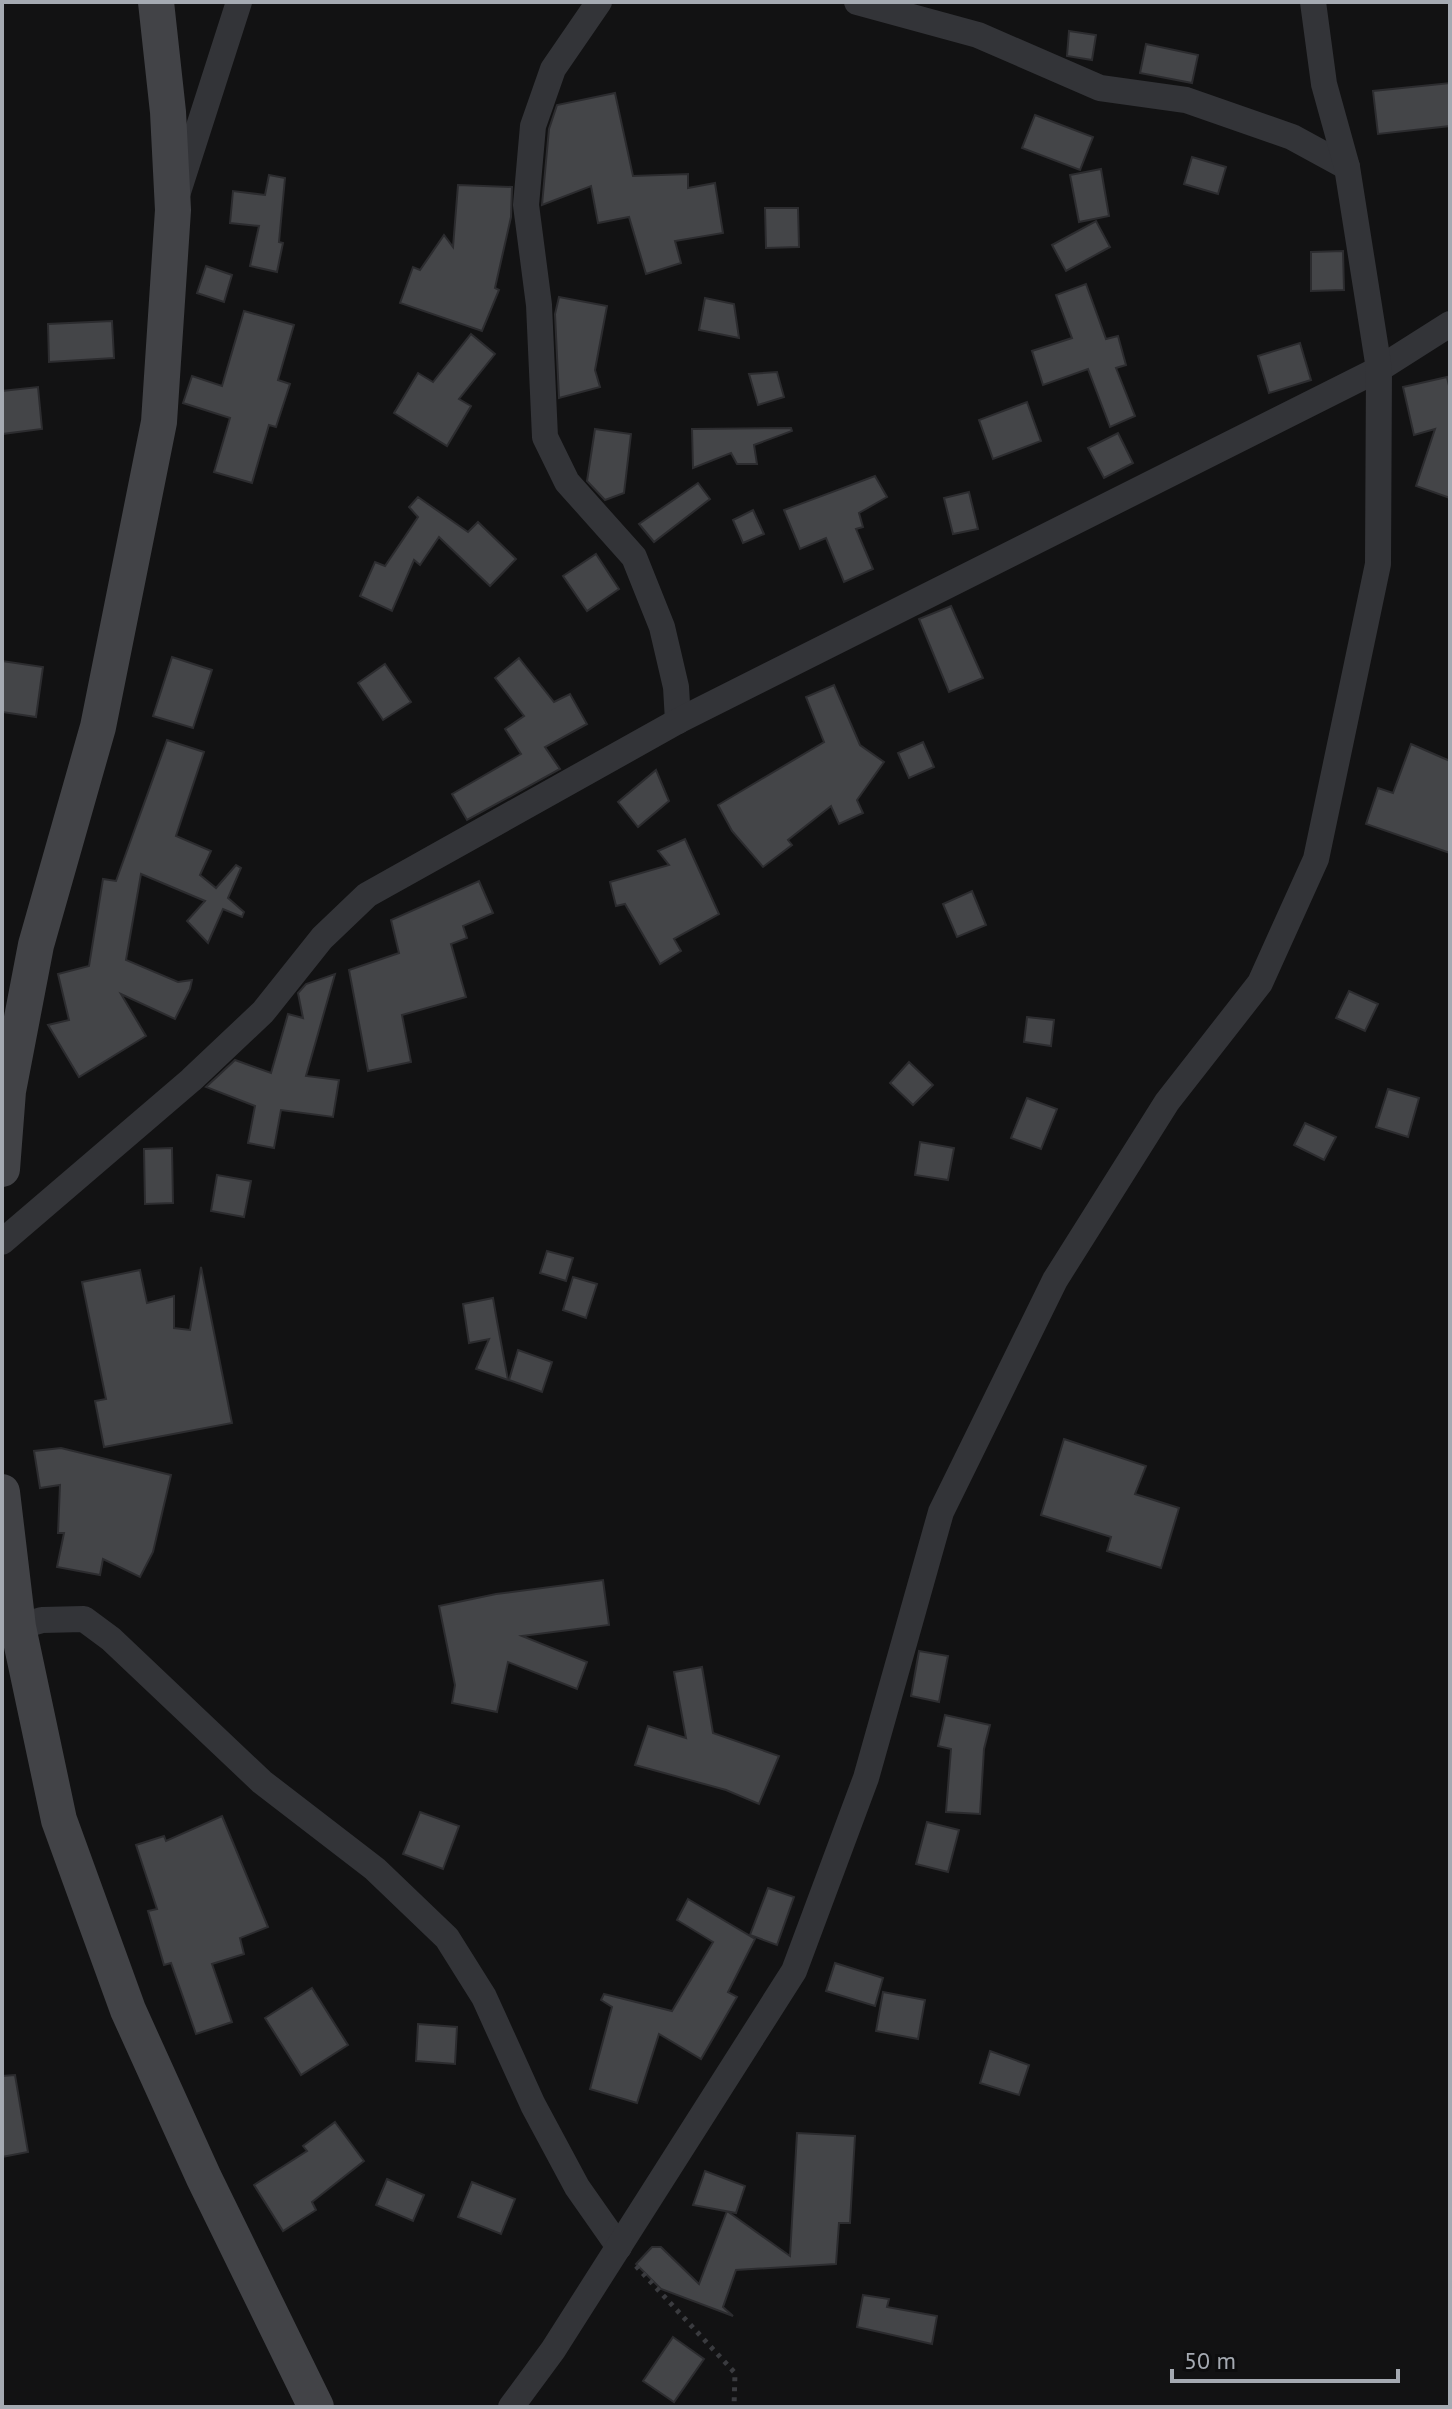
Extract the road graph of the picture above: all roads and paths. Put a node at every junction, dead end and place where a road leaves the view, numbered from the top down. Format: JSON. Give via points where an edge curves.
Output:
{"nodes":[{"id":1,"x":156,"y":2,"type":"edge"},
{"id":2,"x":239,"y":2,"type":"edge"},
{"id":3,"x":599,"y":2,"type":"edge"},
{"id":4,"x":857,"y":2,"type":"edge"},
{"id":5,"x":1313,"y":2,"type":"edge"},
{"id":6,"x":1347,"y":167,"type":"junction"},
{"id":7,"x":173,"y":210,"type":"junction"},
{"id":8,"x":1450,"y":324,"type":"edge"},
{"id":9,"x":1379,"y":369,"type":"junction"},
{"id":10,"x":678,"y":721,"type":"junction"},
{"id":11,"x":2,"y":1169,"type":"edge"},
{"id":12,"x":2,"y":1242,"type":"edge"},
{"id":13,"x":2,"y":1492,"type":"edge"},
{"id":14,"x":18,"y":1627,"type":"junction"},
{"id":15,"x":619,"y":2247,"type":"junction"},
{"id":16,"x":316,"y":2407,"type":"edge"},
{"id":17,"x":511,"y":2407,"type":"edge"},
{"id":18,"x":734,"y":2407,"type":"edge"}],
"edges":[{"from":1,"to":7,"type":"main road"},
{"from":2,"to":7,"type":"street"},
{"from":3,"to":10,"type":"street","via":[[553,69],[533,126],[526,205],[539,305],[545,437],[567,482],[634,557],[662,627]]},
{"from":4,"to":6,"type":"street","via":[[978,35],[1100,88],[1186,100],[1292,137]]},
{"from":5,"to":6,"type":"street","via":[[1324,84]]},
{"from":6,"to":9,"type":"street"},
{"from":7,"to":11,"type":"main road","via":[[159,422],[98,727],[36,945],[8,1091]]},
{"from":8,"to":9,"type":"street"},
{"from":9,"to":10,"type":"street"},
{"from":9,"to":15,"type":"street","via":[[1378,564],[1316,859],[1260,983],[1167,1102],[1055,1280],[941,1512],[866,1778],[794,1971]]},
{"from":10,"to":12,"type":"street","via":[[367,895],[322,938],[263,1012]]},
{"from":13,"to":14,"type":"main road"},
{"from":14,"to":15,"type":"street","via":[[42,1620],[84,1619],[262,1782],[375,1869],[447,1938],[484,1997],[577,2187]]},
{"from":14,"to":16,"type":"main road","via":[[59,1820],[128,2010]]},
{"from":15,"to":17,"type":"street"},
{"from":15,"to":18,"type":"path","via":[[735,2373]]}]}
